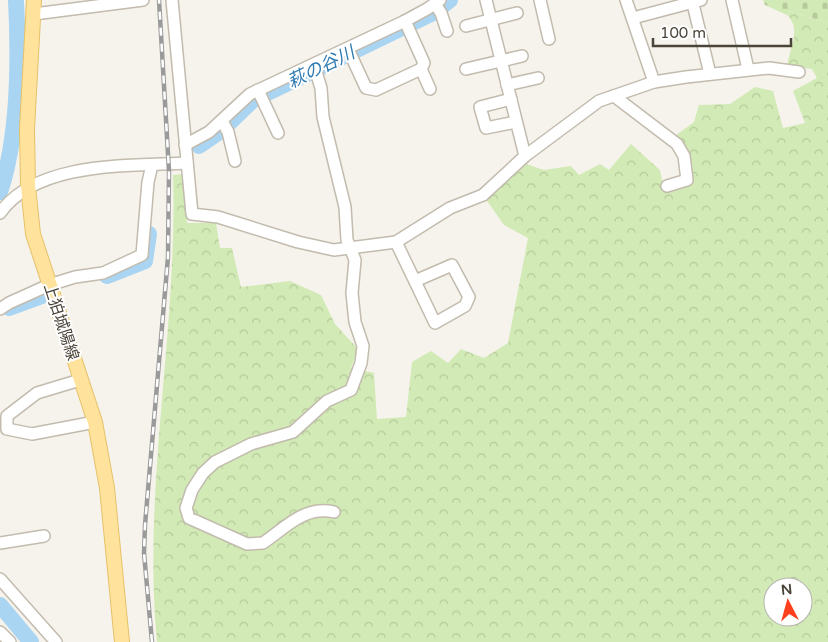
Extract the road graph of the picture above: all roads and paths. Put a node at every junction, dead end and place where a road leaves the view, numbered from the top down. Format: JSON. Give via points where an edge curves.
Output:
{"nodes":[{"id":1,"x":144,"y":0,"type":"edge"},
{"id":2,"x":172,"y":0,"type":"edge"},
{"id":3,"x":486,"y":0,"type":"edge"},
{"id":4,"x":540,"y":0,"type":"edge"},
{"id":5,"x":626,"y":0,"type":"edge"},
{"id":6,"x":732,"y":0,"type":"edge"},
{"id":7,"x":695,"y":1,"type":"edge"},
{"id":8,"x":93,"y":3,"type":"edge"},
{"id":9,"x":438,"y":5,"type":"edge"},
{"id":10,"x":34,"y":7,"type":"edge"},
{"id":11,"x":517,"y":13,"type":"dead end"},
{"id":12,"x":633,"y":18,"type":"junction"},
{"id":13,"x":491,"y":20,"type":"junction"},
{"id":14,"x":406,"y":24,"type":"junction"},
{"id":15,"x":466,"y":26,"type":"dead end"},
{"id":16,"x":447,"y":31,"type":"dead end"},
{"id":17,"x":549,"y":39,"type":"dead end"},
{"id":18,"x":349,"y":52,"type":"junction"},
{"id":19,"x":522,"y":56,"type":"dead end"},
{"id":20,"x":501,"y":61,"type":"junction"},
{"id":21,"x":315,"y":69,"type":"junction"},
{"id":22,"x":421,"y":69,"type":"junction"},
{"id":23,"x":466,"y":69,"type":"dead end"},
{"id":24,"x":748,"y":69,"type":"junction"},
{"id":25,"x":799,"y":72,"type":"dead end"},
{"id":26,"x":710,"y":74,"type":"junction"},
{"id":27,"x":538,"y":78,"type":"dead end"},
{"id":28,"x":654,"y":82,"type":"junction"},
{"id":29,"x":507,"y":86,"type":"junction"},
{"id":30,"x":430,"y":89,"type":"dead end"},
{"id":31,"x":259,"y":94,"type":"junction"},
{"id":32,"x":614,"y":96,"type":"junction"},
{"id":33,"x":511,"y":99,"type":"junction"},
{"id":34,"x":516,"y":122,"type":"junction"},
{"id":35,"x":224,"y":125,"type":"junction"},
{"id":36,"x":278,"y":133,"type":"dead end"},
{"id":37,"x":185,"y":145,"type":"junction"},
{"id":38,"x":524,"y":156,"type":"junction"},
{"id":39,"x":235,"y":161,"type":"dead end"},
{"id":40,"x":187,"y":163,"type":"junction"},
{"id":41,"x":152,"y":165,"type":"junction"},
{"id":42,"x":28,"y":186,"type":"junction"},
{"id":43,"x":667,"y":186,"type":"dead end"},
{"id":44,"x":0,"y":213,"type":"edge"},
{"id":45,"x":396,"y":242,"type":"junction"},
{"id":46,"x":351,"y":249,"type":"junction"},
{"id":47,"x":415,"y":281,"type":"junction"},
{"id":48,"x":49,"y":286,"type":"junction"},
{"id":49,"x":0,"y":309,"type":"edge"},
{"id":50,"x":80,"y":380,"type":"junction"},
{"id":51,"x":95,"y":422,"type":"junction"},
{"id":52,"x":334,"y":512,"type":"dead end"},
{"id":53,"x":44,"y":536,"type":"dead end"},
{"id":54,"x":0,"y":543,"type":"edge"},
{"id":55,"x":0,"y":579,"type":"edge"},
{"id":56,"x":0,"y":632,"type":"edge"},
{"id":57,"x":10,"y":642,"type":"edge"},
{"id":58,"x":56,"y":642,"type":"edge"},
{"id":59,"x":122,"y":642,"type":"edge"}],
"edges":[{"from":1,"to":8,"type":"street"},
{"from":2,"to":37,"type":"street"},
{"from":3,"to":13,"type":"street"},
{"from":4,"to":17,"type":"street"},
{"from":5,"to":12,"type":"street"},
{"from":6,"to":24,"type":"street"},
{"from":7,"to":12,"type":"street"},
{"from":7,"to":26,"type":"street"},
{"from":8,"to":10,"type":"street"},
{"from":9,"to":14,"type":"street"},
{"from":9,"to":16,"type":"street"},
{"from":10,"to":42,"type":"main road","name":"上狛城陽線","via":[[27,129]]},
{"from":11,"to":13,"type":"street"},
{"from":12,"to":28,"type":"street"},
{"from":13,"to":15,"type":"street"},
{"from":13,"to":20,"type":"street"},
{"from":14,"to":18,"type":"street"},
{"from":14,"to":22,"type":"street","via":[[424,63]]},
{"from":18,"to":21,"type":"street"},
{"from":18,"to":22,"type":"street","via":[[366,88],[376,90]]},
{"from":19,"to":20,"type":"street"},
{"from":20,"to":23,"type":"street"},
{"from":20,"to":29,"type":"street"},
{"from":21,"to":31,"type":"street"},
{"from":21,"to":46,"type":"street"},
{"from":22,"to":30,"type":"street"},
{"from":24,"to":25,"type":"street"},
{"from":24,"to":26,"type":"street"},
{"from":26,"to":28,"type":"street"},
{"from":27,"to":29,"type":"street"},
{"from":28,"to":32,"type":"street"},
{"from":29,"to":33,"type":"street"},
{"from":31,"to":35,"type":"street","via":[[240,101]]},
{"from":31,"to":36,"type":"street"},
{"from":32,"to":38,"type":"street","via":[[599,101]]},
{"from":32,"to":43,"type":"street","via":[[677,144],[684,156],[687,180]]},
{"from":33,"to":34,"type":"street"},
{"from":33,"to":34,"type":"street","via":[[480,107],[486,128]]},
{"from":34,"to":38,"type":"street"},
{"from":35,"to":37,"type":"street"},
{"from":35,"to":39,"type":"street"},
{"from":37,"to":40,"type":"street"},
{"from":38,"to":45,"type":"street","via":[[483,195],[450,208]]},
{"from":40,"to":41,"type":"street"},
{"from":40,"to":46,"type":"street","via":[[192,214],[218,217],[334,250]]},
{"from":41,"to":42,"type":"street","via":[[77,171]]},
{"from":41,"to":48,"type":"street","via":[[142,255],[103,273],[75,277]]},
{"from":42,"to":44,"type":"street","via":[[7,202]]},
{"from":42,"to":48,"type":"main road","name":"上狛城陽線","via":[[33,234]]},
{"from":45,"to":46,"type":"street"},
{"from":45,"to":47,"type":"street"},
{"from":46,"to":52,"type":"street","via":[[355,260],[352,293],[355,322],[363,346],[361,363],[351,390],[327,401],[293,432],[251,444],[215,462],[192,490],[186,508],[189,518],[247,544],[263,543],[308,512]]},
{"from":47,"to":47,"type":"street","via":[[435,323],[465,306],[469,297],[452,265]]},
{"from":48,"to":49,"type":"street"},
{"from":48,"to":50,"type":"main road","name":"上狛城陽線"},
{"from":50,"to":51,"type":"main road","name":"上狛城陽線"},
{"from":50,"to":51,"type":"street","via":[[38,392],[7,416],[7,429],[32,434]]},
{"from":51,"to":59,"type":"main road","name":"上狛城陽線","via":[[107,488]]},
{"from":53,"to":54,"type":"street"},
{"from":55,"to":58,"type":"street"},
{"from":56,"to":57,"type":"street"}]}
